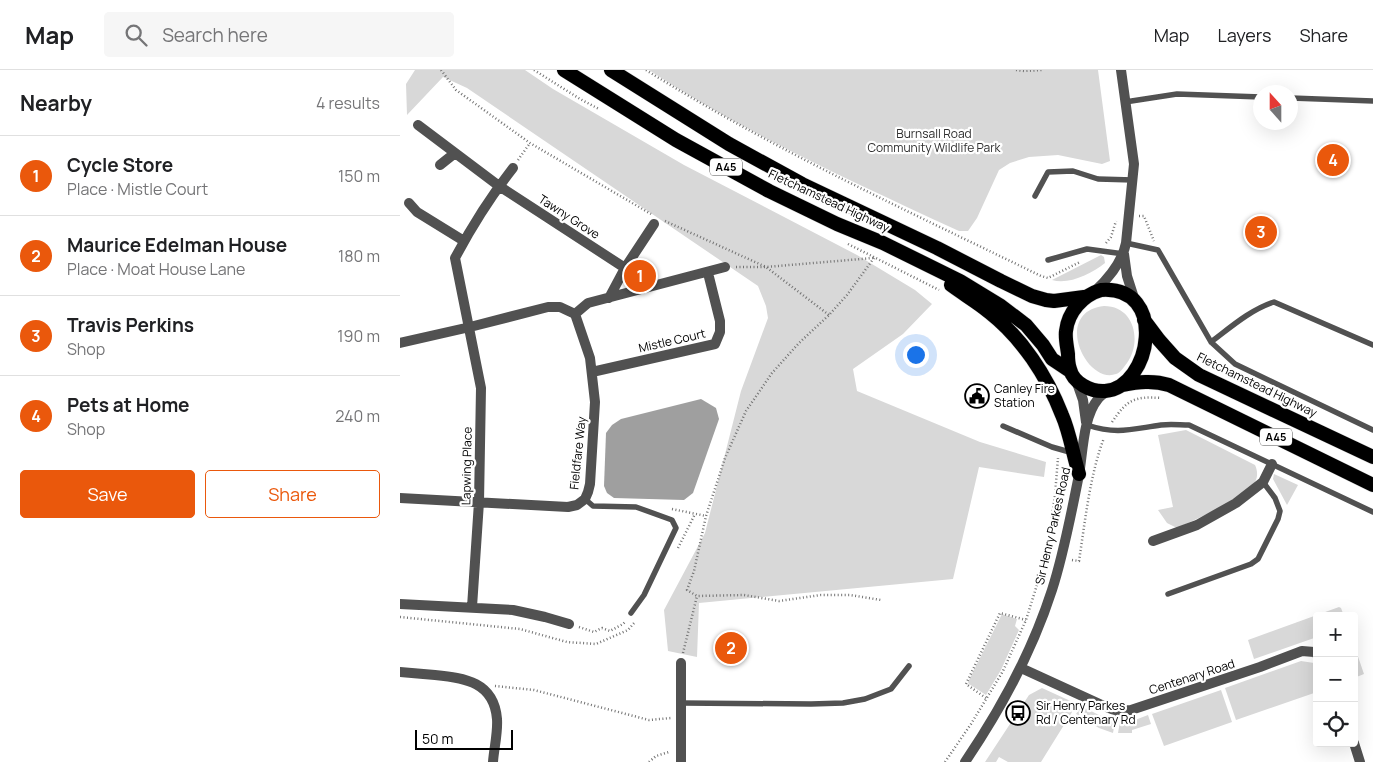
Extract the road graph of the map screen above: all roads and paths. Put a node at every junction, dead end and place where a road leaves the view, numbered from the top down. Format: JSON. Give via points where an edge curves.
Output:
{"nodes":[{"id":1,"x":441,"y":70,"type":"edge"},
{"id":2,"x":534,"y":70,"type":"edge"},
{"id":3,"x":564,"y":70,"type":"edge"},
{"id":4,"x":611,"y":70,"type":"edge"},
{"id":5,"x":646,"y":70,"type":"edge"},
{"id":6,"x":1016,"y":70,"type":"edge"},
{"id":7,"x":1042,"y":70,"type":"edge"},
{"id":8,"x":1121,"y":70,"type":"edge"},
{"id":9,"x":1253,"y":97,"type":"edge"},
{"id":10,"x":1298,"y":98,"type":"edge"},
{"id":11,"x":1373,"y":101,"type":"edge"},
{"id":12,"x":1125,"y":102,"type":"junction"},
{"id":13,"x":606,"y":113,"type":"dead end"},
{"id":14,"x":418,"y":125,"type":"dead end"},
{"id":15,"x":530,"y":143,"type":"junction"},
{"id":16,"x":455,"y":153,"type":"junction"},
{"id":17,"x":440,"y":165,"type":"dead end"},
{"id":18,"x":513,"y":168,"type":"joint"},
{"id":19,"x":1133,"y":180,"type":"junction"},
{"id":20,"x":499,"y":186,"type":"junction"},
{"id":21,"x":1035,"y":196,"type":"dead end"},
{"id":22,"x":408,"y":203,"type":"dead end"},
{"id":23,"x":1118,"y":213,"type":"dead end"},
{"id":24,"x":1129,"y":215,"type":"junction"},
{"id":25,"x":654,"y":224,"type":"dead end"},
{"id":26,"x":464,"y":240,"type":"junction"},
{"id":27,"x":1126,"y":243,"type":"junction"},
{"id":28,"x":848,"y":245,"type":"dead end"},
{"id":29,"x":895,"y":250,"type":"junction"},
{"id":30,"x":1158,"y":250,"type":"junction"},
{"id":31,"x":1100,"y":251,"type":"junction"},
{"id":32,"x":1124,"y":254,"type":"junction"},
{"id":33,"x":874,"y":258,"type":"junction"},
{"id":34,"x":1048,"y":260,"type":"dead end"},
{"id":35,"x":1080,"y":262,"type":"dead end"},
{"id":36,"x":725,"y":267,"type":"joint"},
{"id":37,"x":626,"y":268,"type":"junction"},
{"id":38,"x":766,"y":268,"type":"junction"},
{"id":39,"x":708,"y":272,"type":"junction"},
{"id":40,"x":943,"y":292,"type":"dead end"},
{"id":41,"x":1089,"y":295,"type":"junction"},
{"id":42,"x":609,"y":298,"type":"junction"},
{"id":43,"x":1135,"y":301,"type":"junction"},
{"id":44,"x":575,"y":314,"type":"junction"},
{"id":45,"x":829,"y":315,"type":"junction"},
{"id":46,"x":1144,"y":319,"type":"junction"},
{"id":47,"x":470,"y":327,"type":"junction"},
{"id":48,"x":1211,"y":342,"type":"junction"},
{"id":49,"x":400,"y":343,"type":"edge"},
{"id":50,"x":1373,"y":345,"type":"edge"},
{"id":51,"x":592,"y":372,"type":"junction"},
{"id":52,"x":1073,"y":375,"type":"junction"},
{"id":53,"x":1121,"y":385,"type":"junction"},
{"id":54,"x":1107,"y":391,"type":"junction"},
{"id":55,"x":1164,"y":398,"type":"dead end"},
{"id":56,"x":1086,"y":425,"type":"junction"},
{"id":57,"x":1003,"y":426,"type":"dead end"},
{"id":58,"x":1107,"y":430,"type":"junction"},
{"id":59,"x":1373,"y":430,"type":"edge"},
{"id":60,"x":1059,"y":449,"type":"junction"},
{"id":61,"x":1077,"y":454,"type":"junction"},
{"id":62,"x":1373,"y":457,"type":"edge"},
{"id":63,"x":1272,"y":464,"type":"junction"},
{"id":64,"x":1079,"y":474,"type":"joint"},
{"id":65,"x":1263,"y":482,"type":"junction"},
{"id":66,"x":1373,"y":485,"type":"edge"},
{"id":67,"x":400,"y":498,"type":"edge"},
{"id":68,"x":585,"y":499,"type":"junction"},
{"id":69,"x":479,"y":502,"type":"junction"},
{"id":70,"x":1373,"y":512,"type":"edge"},
{"id":71,"x":706,"y":516,"type":"junction"},
{"id":72,"x":1153,"y":541,"type":"dead end"},
{"id":73,"x":678,"y":549,"type":"dead end"},
{"id":74,"x":1079,"y":561,"type":"dead end"},
{"id":75,"x":1168,"y":594,"type":"dead end"},
{"id":76,"x":697,"y":596,"type":"junction"},
{"id":77,"x":881,"y":600,"type":"dead end"},
{"id":78,"x":400,"y":604,"type":"edge"},
{"id":79,"x":472,"y":607,"type":"junction"},
{"id":80,"x":631,"y":613,"type":"joint"},
{"id":81,"x":640,"y":616,"type":"dead end"},
{"id":82,"x":400,"y":617,"type":"edge"},
{"id":83,"x":1026,"y":620,"type":"junction"},
{"id":84,"x":569,"y":624,"type":"joint"},
{"id":85,"x":1313,"y":652,"type":"edge"},
{"id":86,"x":681,"y":663,"type":"joint"},
{"id":87,"x":909,"y":666,"type":"dead end"},
{"id":88,"x":1021,"y":668,"type":"junction"},
{"id":89,"x":400,"y":672,"type":"edge"},
{"id":90,"x":478,"y":685,"type":"junction"},
{"id":91,"x":986,"y":698,"type":"junction"},
{"id":92,"x":682,"y":702,"type":"junction"},
{"id":93,"x":682,"y":717,"type":"junction"},
{"id":94,"x":1355,"y":747,"type":"edge"},
{"id":95,"x":681,"y":757,"type":"edge"},
{"id":96,"x":493,"y":762,"type":"edge"},
{"id":97,"x":649,"y":762,"type":"edge"},
{"id":98,"x":946,"y":762,"type":"edge"},
{"id":99,"x":964,"y":762,"type":"edge"},
{"id":100,"x":1360,"y":762,"type":"edge"}],
"edges":[{"from":1,"to":15,"type":"path","via":[[456,90]]},
{"from":2,"to":13,"type":"path"},
{"from":3,"to":29,"type":"highway","name":"Fletchamstead Highway","number":"A45","via":[[676,140],[769,191]]},
{"from":4,"to":41,"type":"highway","name":"Fletchamstead Highway","number":"A45","via":[[729,144],[802,184],[1039,299],[1054,301]]},
{"from":5,"to":35,"type":"path","via":[[696,101],[832,174],[1041,276],[1048,278]]},
{"from":6,"to":7,"type":"path"},
{"from":8,"to":12,"type":"street"},
{"from":9,"to":12,"type":"lane","via":[[1178,94]]},
{"from":10,"to":11,"type":"lane"},
{"from":12,"to":19,"type":"street","via":[[1134,164]]},
{"from":14,"to":16,"type":"street","name":"Tawny Grove"},
{"from":15,"to":18,"type":"path"},
{"from":15,"to":38,"type":"path","via":[[658,218]]},
{"from":16,"to":17,"type":"street"},
{"from":16,"to":20,"type":"street","name":"Tawny Grove"},
{"from":18,"to":20,"type":"street"},
{"from":19,"to":21,"type":"lane","via":[[1098,179],[1073,171],[1048,172]]},
{"from":19,"to":24,"type":"street"},
{"from":20,"to":26,"type":"street"},
{"from":20,"to":37,"type":"street","name":"Tawny Grove"},
{"from":22,"to":26,"type":"street","via":[[416,212]]},
{"from":23,"to":31,"type":"path","via":[[1110,237]]},
{"from":24,"to":27,"type":"street"},
{"from":24,"to":30,"type":"path","via":[[1144,216]]},
{"from":25,"to":37,"type":"street"},
{"from":26,"to":47,"type":"street","via":[[455,258]]},
{"from":27,"to":30,"type":"lane"},
{"from":27,"to":32,"type":"street"},
{"from":28,"to":33,"type":"path"},
{"from":29,"to":52,"type":"highway","name":"Fletchamstead Highway","number":"A45","via":[[960,281],[1001,306],[1026,325],[1052,359]]},
{"from":29,"to":61,"type":"highway","via":[[990,312],[1026,350],[1054,395]]},
{"from":30,"to":48,"type":"lane"},
{"from":31,"to":32,"type":"lane"},
{"from":31,"to":34,"type":"lane","via":[[1087,249]]},
{"from":32,"to":41,"type":"street","via":[[1114,271]]},
{"from":32,"to":43,"type":"street"},
{"from":33,"to":38,"type":"path"},
{"from":33,"to":40,"type":"path"},
{"from":33,"to":45,"type":"path","via":[[848,295]]},
{"from":36,"to":38,"type":"path"},
{"from":36,"to":39,"type":"street"},
{"from":37,"to":42,"type":"street"},
{"from":38,"to":45,"type":"path"},
{"from":39,"to":42,"type":"street"},
{"from":39,"to":51,"type":"street","name":"Mistle Court","via":[[720,321],[715,344]]},
{"from":41,"to":43,"type":"highway","number":"A45","via":[[1119,291]]},
{"from":41,"to":52,"type":"highway","via":[[1072,315],[1066,332]]},
{"from":42,"to":44,"type":"street","via":[[588,303]]},
{"from":43,"to":46,"type":"highway","number":"A45"},
{"from":44,"to":47,"type":"street","via":[[560,307],[548,307]]},
{"from":44,"to":51,"type":"street","name":"Fieldfare Way"},
{"from":45,"to":71,"type":"path","via":[[772,373],[746,411],[725,458]]},
{"from":46,"to":53,"type":"highway","number":"A45","via":[[1146,337],[1142,356],[1131,376]]},
{"from":46,"to":62,"type":"highway","name":"Fletchamstead Highway","number":"A45","via":[[1175,358],[1198,375]]},
{"from":47,"to":49,"type":"street"},
{"from":47,"to":69,"type":"street","name":"Lapwing Place","via":[[481,388]]},
{"from":48,"to":50,"type":"lane","via":[[1248,314],[1274,302]]},
{"from":48,"to":59,"type":"lane","via":[[1236,364]]},
{"from":51,"to":68,"type":"street","name":"Fieldfare Way","via":[[595,402],[590,484]]},
{"from":52,"to":54,"type":"highway","number":"A45","via":[[1089,389]]},
{"from":52,"to":56,"type":"street","name":"Sir Henry Parkes Road","via":[[1083,400]]},
{"from":53,"to":54,"type":"highway","number":"A45"},
{"from":53,"to":66,"type":"highway","number":"A45","via":[[1143,382],[1169,385]]},
{"from":54,"to":56,"type":"street","name":"Sir Henry Parkes Road","via":[[1098,398]]},
{"from":55,"to":58,"type":"path","via":[[1134,399],[1122,408]]},
{"from":56,"to":58,"type":"lane"},
{"from":56,"to":61,"type":"street","name":"Sir Henry Parkes Road"},
{"from":57,"to":60,"type":"lane"},
{"from":58,"to":63,"type":"lane","via":[[1190,425]]},
{"from":58,"to":74,"type":"path","via":[[1098,454]]},
{"from":60,"to":61,"type":"lane"},
{"from":60,"to":83,"type":"path","via":[[1046,556]]},
{"from":61,"to":64,"type":"highway"},
{"from":63,"to":65,"type":"street"},
{"from":63,"to":70,"type":"lane"},
{"from":64,"to":88,"type":"street","name":"Sir Henry Parkes Road","via":[[1056,576]]},
{"from":65,"to":72,"type":"street","via":[[1236,503],[1197,525]]},
{"from":65,"to":75,"type":"lane","via":[[1280,511],[1256,562]]},
{"from":67,"to":69,"type":"street","name":"Fieldfare Way"},
{"from":68,"to":69,"type":"street","name":"Fieldfare Way","via":[[568,508]]},
{"from":68,"to":80,"type":"lane","via":[[593,506],[636,507],[672,520],[676,528],[644,596]]},
{"from":69,"to":79,"type":"street","name":"Lapwing Place"},
{"from":71,"to":73,"type":"path","via":[[695,514]]},
{"from":71,"to":76,"type":"path","via":[[687,590]]},
{"from":76,"to":77,"type":"path","via":[[744,595],[779,601],[850,596]]},
{"from":76,"to":86,"type":"path"},
{"from":78,"to":79,"type":"street"},
{"from":79,"to":84,"type":"street","via":[[513,610]]},
{"from":80,"to":84,"type":"path","via":[[623,624],[610,631],[602,628],[594,632]]},
{"from":81,"to":82,"type":"path","via":[[628,630],[596,644],[567,642],[520,629]]},
{"from":83,"to":91,"type":"path","via":[[1003,671]]},
{"from":83,"to":91,"type":"path","via":[[1000,613],[966,684]]},
{"from":85,"to":88,"type":"street","name":"Centenary Road","via":[[1302,651],[1131,710],[1117,711]]},
{"from":86,"to":92,"type":"street"},
{"from":87,"to":92,"type":"lane","via":[[891,689],[843,703]]},
{"from":88,"to":99,"type":"street","name":"Sir Henry Parkes Road","via":[[990,724]]},
{"from":89,"to":90,"type":"street","via":[[457,677]]},
{"from":90,"to":93,"type":"path","via":[[534,690],[650,720]]},
{"from":90,"to":96,"type":"street","via":[[489,696],[496,713]]},
{"from":91,"to":98,"type":"path"},
{"from":92,"to":93,"type":"street"},
{"from":93,"to":95,"type":"street"},
{"from":94,"to":100,"type":"street"},
{"from":95,"to":97,"type":"path","via":[[664,753]]}]}
